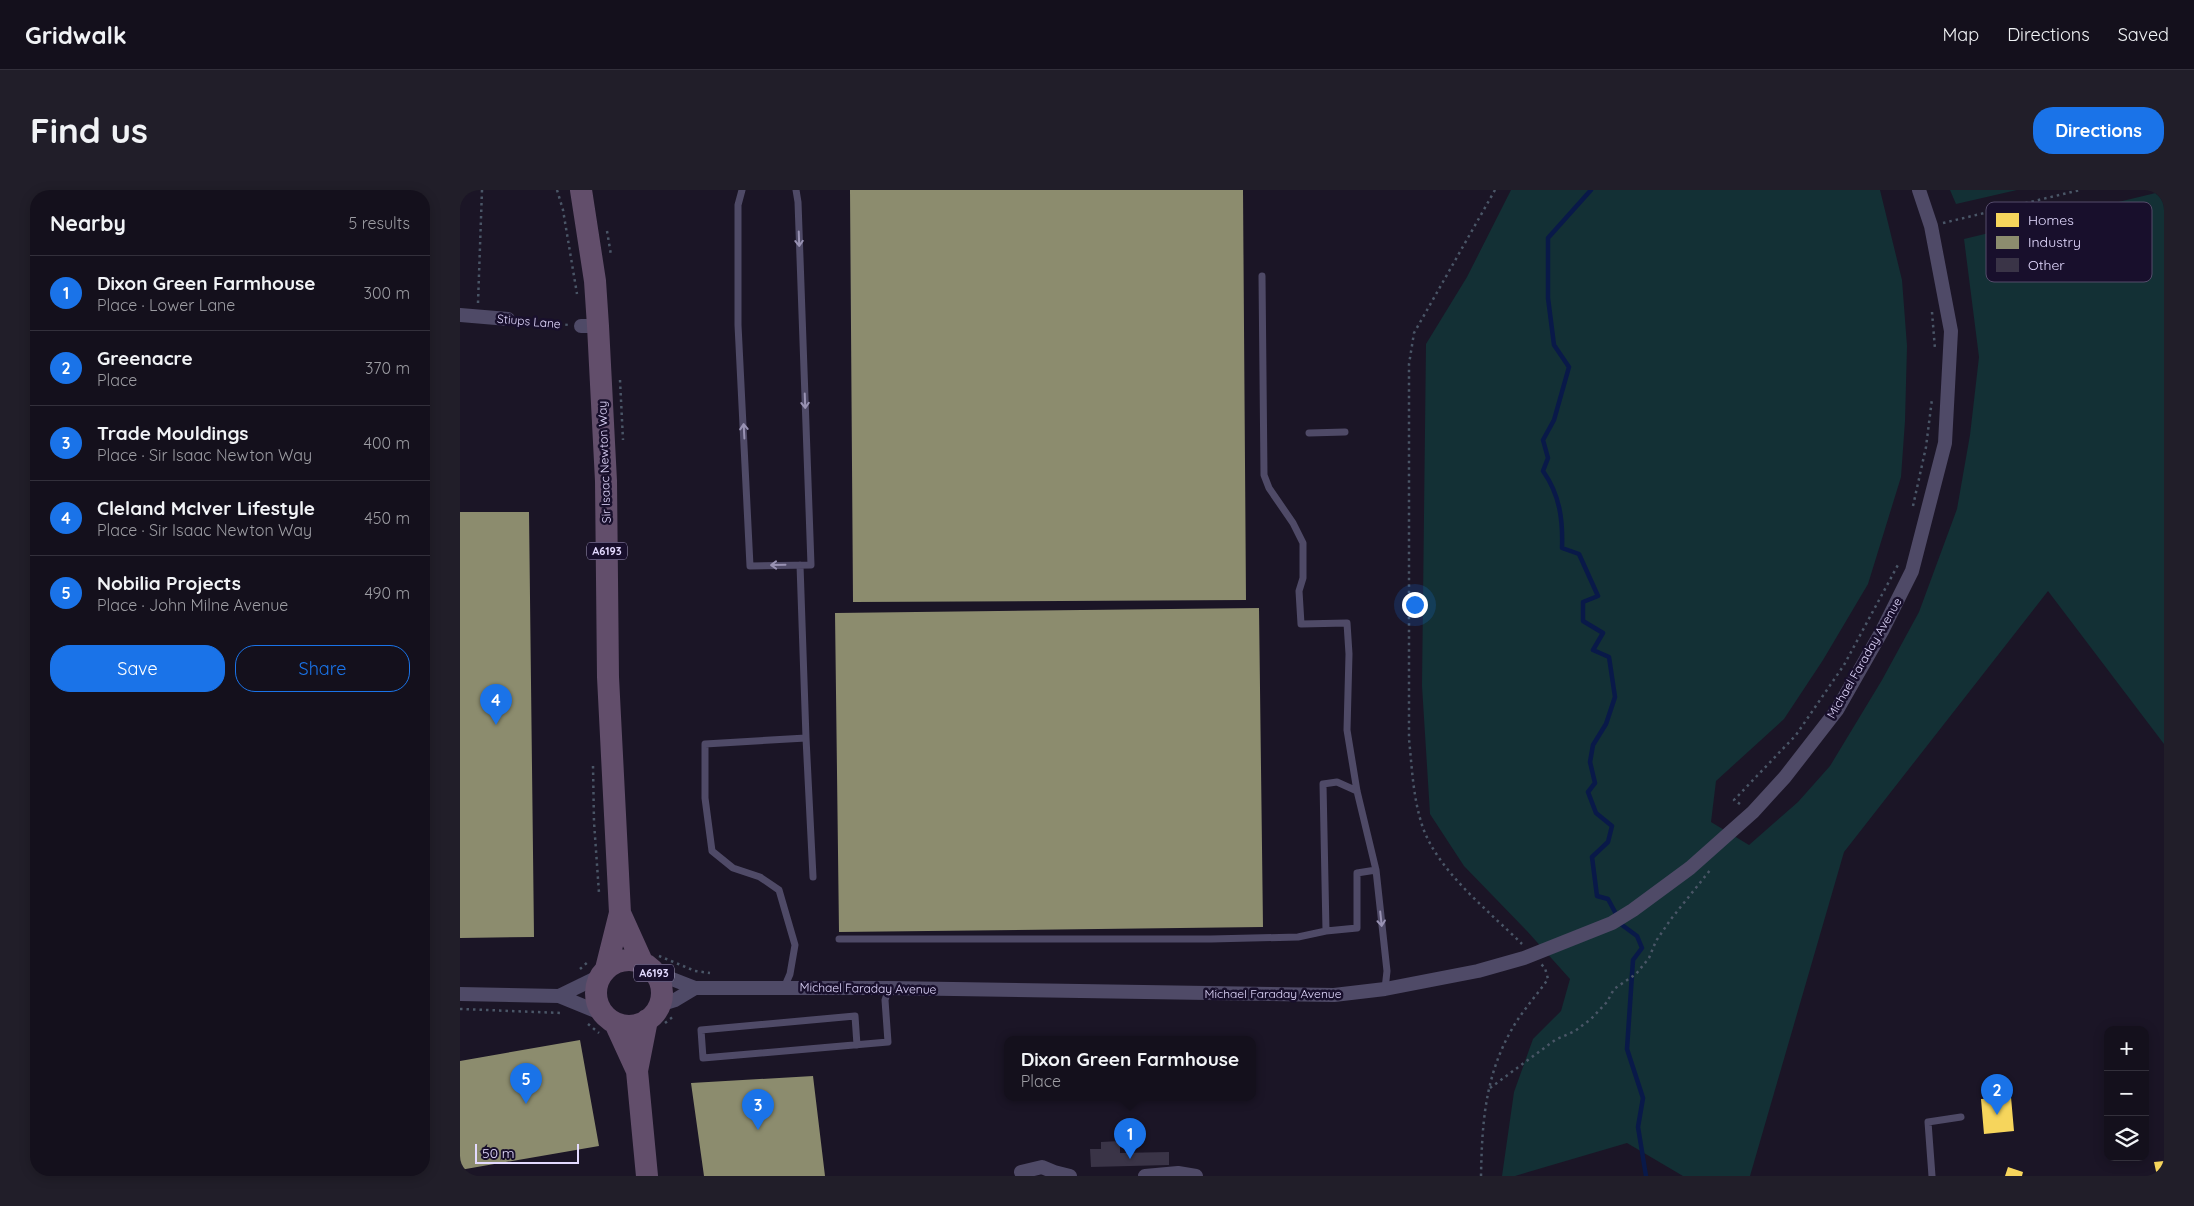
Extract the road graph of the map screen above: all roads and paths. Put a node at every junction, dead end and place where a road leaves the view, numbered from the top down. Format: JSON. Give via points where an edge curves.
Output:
{"nodes":[{"id":1,"x":482,"y":190,"type":"edge"},
{"id":2,"x":581,"y":190,"type":"edge"},
{"id":3,"x":742,"y":190,"type":"edge"},
{"id":4,"x":796,"y":190,"type":"edge"},
{"id":5,"x":1496,"y":190,"type":"edge"},
{"id":6,"x":1919,"y":190,"type":"edge"},
{"id":7,"x":2080,"y":190,"type":"edge"},
{"id":8,"x":2030,"y":202,"type":"edge"},
{"id":9,"x":1986,"y":213,"type":"edge"},
{"id":10,"x":1931,"y":226,"type":"junction"},
{"id":11,"x":1262,"y":276,"type":"dead end"},
{"id":12,"x":1932,"y":310,"type":"dead end"},
{"id":13,"x":460,"y":315,"type":"edge"},
{"id":14,"x":477,"y":317,"type":"junction"},
{"id":15,"x":508,"y":319,"type":"joint"},
{"id":16,"x":590,"y":326,"type":"junction"},
{"id":17,"x":1936,"y":356,"type":"dead end"},
{"id":18,"x":1933,"y":393,"type":"dead end"},
{"id":19,"x":1346,"y":432,"type":"dead end"},
{"id":20,"x":1309,"y":433,"type":"dead end"},
{"id":21,"x":1912,"y":512,"type":"dead end"},
{"id":22,"x":1902,"y":558,"type":"dead end"},
{"id":23,"x":800,"y":565,"type":"junction"},
{"id":24,"x":806,"y":738,"type":"junction"},
{"id":25,"x":1357,"y":790,"type":"junction"},
{"id":26,"x":1752,"y":812,"type":"junction"},
{"id":27,"x":1717,"y":862,"type":"dead end"},
{"id":28,"x":1376,"y":870,"type":"junction"},
{"id":29,"x":813,"y":876,"type":"dead end"},
{"id":30,"x":620,"y":913,"type":"junction"},
{"id":31,"x":1326,"y":932,"type":"junction"},
{"id":32,"x":839,"y":939,"type":"dead end"},
{"id":33,"x":1532,"y":955,"type":"junction"},
{"id":34,"x":600,"y":967,"type":"junction"},
{"id":35,"x":648,"y":968,"type":"junction"},
{"id":36,"x":574,"y":973,"type":"dead end"},
{"id":37,"x":695,"y":988,"type":"junction"},
{"id":38,"x":784,"y":988,"type":"junction"},
{"id":39,"x":890,"y":988,"type":"junction"},
{"id":40,"x":1385,"y":989,"type":"junction"},
{"id":41,"x":460,"y":994,"type":"edge"},
{"id":42,"x":559,"y":996,"type":"junction"},
{"id":43,"x":460,"y":1009,"type":"edge"},
{"id":44,"x":653,"y":1013,"type":"junction"},
{"id":45,"x":568,"y":1015,"type":"dead end"},
{"id":46,"x":601,"y":1024,"type":"junction"},
{"id":47,"x":857,"y":1045,"type":"junction"},
{"id":48,"x":637,"y":1071,"type":"junction"},
{"id":49,"x":1489,"y":1088,"type":"junction"},
{"id":50,"x":1961,"y":1117,"type":"dead end"},
{"id":51,"x":1021,"y":1172,"type":"dead end"},
{"id":52,"x":647,"y":1176,"type":"edge"},
{"id":53,"x":1070,"y":1176,"type":"edge"},
{"id":54,"x":1145,"y":1176,"type":"edge"},
{"id":55,"x":1196,"y":1176,"type":"edge"},
{"id":56,"x":1481,"y":1176,"type":"edge"},
{"id":57,"x":1932,"y":1176,"type":"edge"}],
"edges":[{"from":1,"to":14,"type":"path"},
{"from":2,"to":16,"type":"highway","name":"Sir Isaac Newton Way","number":"A6193","via":[[594,282]]},
{"from":23,"to":3,"type":"lane","one_way":true,"via":[[750,566],[738,325],[738,206]]},
{"from":4,"to":23,"type":"lane","one_way":true,"via":[[811,565]]},
{"from":5,"to":33,"type":"path","via":[[1414,333],[1409,364],[1409,739],[1414,793],[1423,827],[1439,858]]},
{"from":6,"to":10,"type":"street","name":"Michael Faraday Avenue"},
{"from":7,"to":8,"type":"path"},
{"from":9,"to":10,"type":"path"},
{"from":10,"to":26,"type":"street","name":"Michael Faraday Avenue","via":[[1951,331],[1945,443],[1912,571],[1836,710],[1785,777]]},
{"from":11,"to":25,"type":"lane","via":[[1264,475],[1303,543],[1303,578],[1299,591],[1301,624],[1347,623],[1347,730]]},
{"from":12,"to":17,"type":"path"},
{"from":13,"to":14,"type":"street","name":"Stiups Lane"},
{"from":14,"to":15,"type":"street","name":"Stiups Lane"},
{"from":15,"to":16,"type":"path","name":"Stiups Lane"},
{"from":16,"to":30,"type":"highway","name":"Sir Isaac Newton Way","number":"A6193","via":[[606,481],[608,677]]},
{"from":18,"to":21,"type":"path"},
{"from":19,"to":20,"type":"lane"},
{"from":22,"to":26,"type":"path","via":[[1844,665],[1796,735],[1734,800]]},
{"from":23,"to":24,"type":"lane"},
{"from":24,"to":29,"type":"lane"},
{"from":24,"to":38,"type":"lane","via":[[705,744],[705,798],[712,851],[733,868],[760,877],[779,890],[795,945]]},
{"from":25,"to":28,"type":"lane"},
{"from":25,"to":31,"type":"lane","via":[[1337,782],[1322,784]]},
{"from":26,"to":33,"type":"street","name":"Michael Faraday Avenue","via":[[1690,868],[1626,914],[1612,923]]},
{"from":27,"to":49,"type":"path","via":[[1671,919],[1636,974],[1614,989],[1607,1002],[1575,1031],[1555,1040]]},
{"from":28,"to":31,"type":"lane","via":[[1357,873],[1357,928]]},
{"from":28,"to":40,"type":"lane","one_way":true,"via":[[1387,972]]},
{"from":30,"to":34,"type":"highway","name":"Sir Isaac Newton Way","number":"A6193"},
{"from":30,"to":35,"type":"highway","name":"Sir Isaac Newton Way","number":"A6193"},
{"from":31,"to":32,"type":"lane","via":[[1298,938],[1211,940]]},
{"from":33,"to":40,"type":"street","name":"Michael Faraday Avenue","via":[[1460,976]]},
{"from":33,"to":49,"type":"path","via":[[1545,968],[1548,979],[1512,1028],[1492,1071]]},
{"from":34,"to":35,"type":"highway","number":"A6193","via":[[634,961]]},
{"from":34,"to":36,"type":"path","via":[[585,966]]},
{"from":34,"to":42,"type":"street"},
{"from":34,"to":46,"type":"highway","number":"A6193","via":[[596,996]]},
{"from":35,"to":37,"type":"street"},
{"from":35,"to":44,"type":"highway","number":"A6193","via":[[661,988]]},
{"from":37,"to":38,"type":"street","name":"Michael Faraday Avenue"},
{"from":37,"to":44,"type":"street"},
{"from":38,"to":39,"type":"street","name":"Michael Faraday Avenue"},
{"from":39,"to":40,"type":"street","name":"Michael Faraday Avenue","via":[[1324,995]]},
{"from":39,"to":47,"type":"lane","via":[[885,1000],[888,1042]]},
{"from":41,"to":42,"type":"street"},
{"from":42,"to":46,"type":"street"},
{"from":43,"to":45,"type":"path"},
{"from":44,"to":46,"type":"highway","via":[[637,1025]]},
{"from":44,"to":48,"type":"highway"},
{"from":46,"to":48,"type":"highway"},
{"from":47,"to":47,"type":"lane","via":[[703,1058],[701,1030],[855,1016]]},
{"from":48,"to":52,"type":"highway"},
{"from":49,"to":56,"type":"path","via":[[1482,1131]]},
{"from":50,"to":57,"type":"lane","via":[[1928,1122]]},
{"from":51,"to":53,"type":"street","via":[[1042,1166]]},
{"from":54,"to":55,"type":"street","via":[[1178,1173]]}]}
